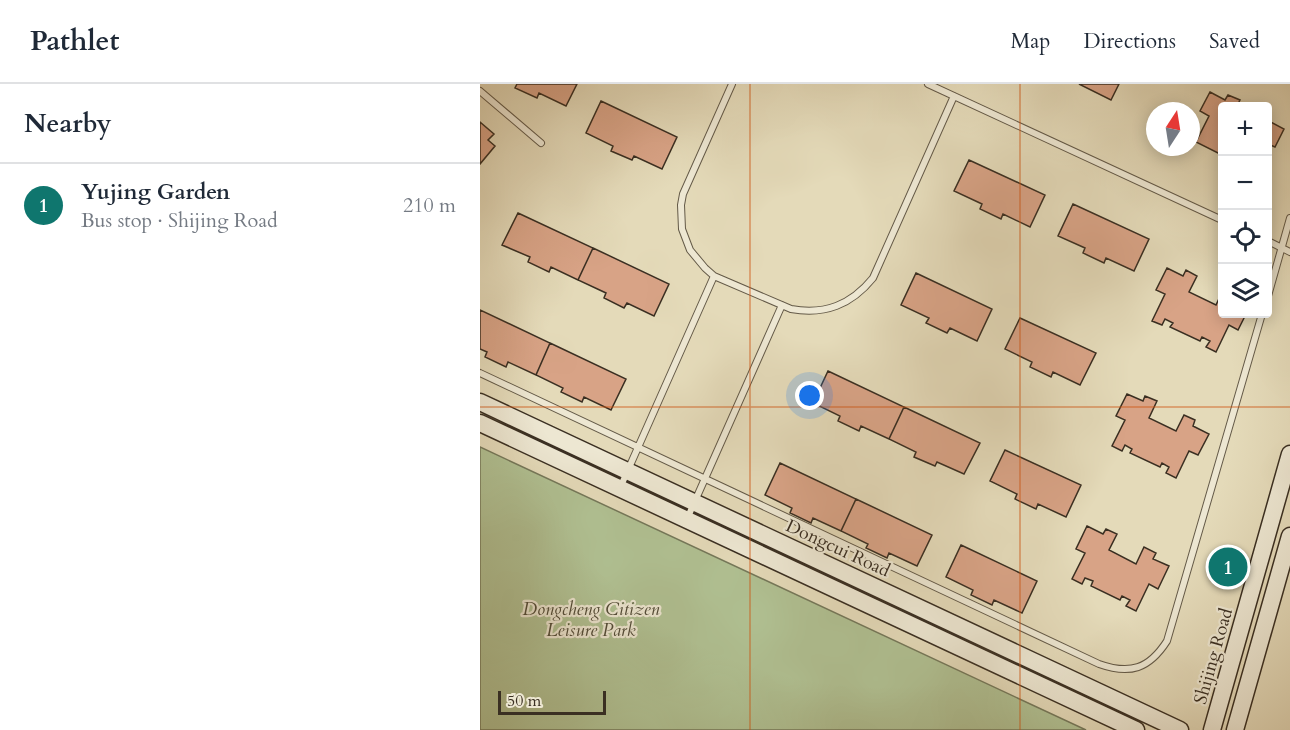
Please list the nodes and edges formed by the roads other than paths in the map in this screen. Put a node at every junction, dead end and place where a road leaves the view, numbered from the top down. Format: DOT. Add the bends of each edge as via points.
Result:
graph roads {
  1 [pos="732,84"];
  2 [pos="928,84"];
  3 [pos="480,91"];
  4 [pos="954,96"];
  5 [pos="541,143"];
  6 [pos="1218,218"];
  7 [pos="1290,218"];
  8 [pos="1272,243"];
  9 [pos="1281,248"];
  10 [pos="1290,252"];
  11 [pos="714,276"];
  12 [pos="1272,281"];
  13 [pos="782,305"];
  14 [pos="1261,318"];
  15 [pos="480,373"];
  16 [pos="480,402"];
  17 [pos="480,423"];
  18 [pos="638,447"];
  19 [pos="1290,454"];
  20 [pos="627,471"];
  21 [pos="705,479"];
  22 [pos="620,488"];
  23 [pos="694,503"];
  24 [pos="687,520"];
  25 [pos="1290,536"];
  26 [pos="1137,730"];
  27 [pos="1180,730"];
  28 [pos="1212,730"];
  29 [pos="1235,730"];
  1 -- 11 [label="lane" via="681,206 685,240 697,260"];
  2 -- 4 [label="lane"];
  3 -- 5 [label="lane"];
  4 -- 6 [label="lane"];
  4 -- 13 [label="lane" via="866,287 848,302 826,310 802,311"];
  7 -- 9 [label="lane"];
  8 -- 9 [label="lane"];
  9 -- 10 [label="lane"];
  9 -- 12 [label="lane"];
  11 -- 13 [label="lane"];
  11 -- 18 [label="lane"];
  13 -- 21 [label="lane"];
  14 -- 21 [label="lane" via="1167,641 1146,664 1131,670 1099,664"];
  15 -- 18 [label="lane"];
  16 -- 20 [label="street, Dongcui Road"];
  17 -- 22 [label="street"];
  18 -- 20 [label="lane"];
  18 -- 21 [label="lane"];
  19 -- 28 [label="street, Shijing Road"];
  20 -- 22 [label="lane"];
  20 -- 23 [label="street, Dongcui Road"];
  21 -- 23 [label="lane"];
  22 -- 24 [label="street"];
  23 -- 24 [label="lane"];
  23 -- 27 [label="street, Dongcui Road"];
  24 -- 26 [label="street"];
  25 -- 29 [label="street"];
}
